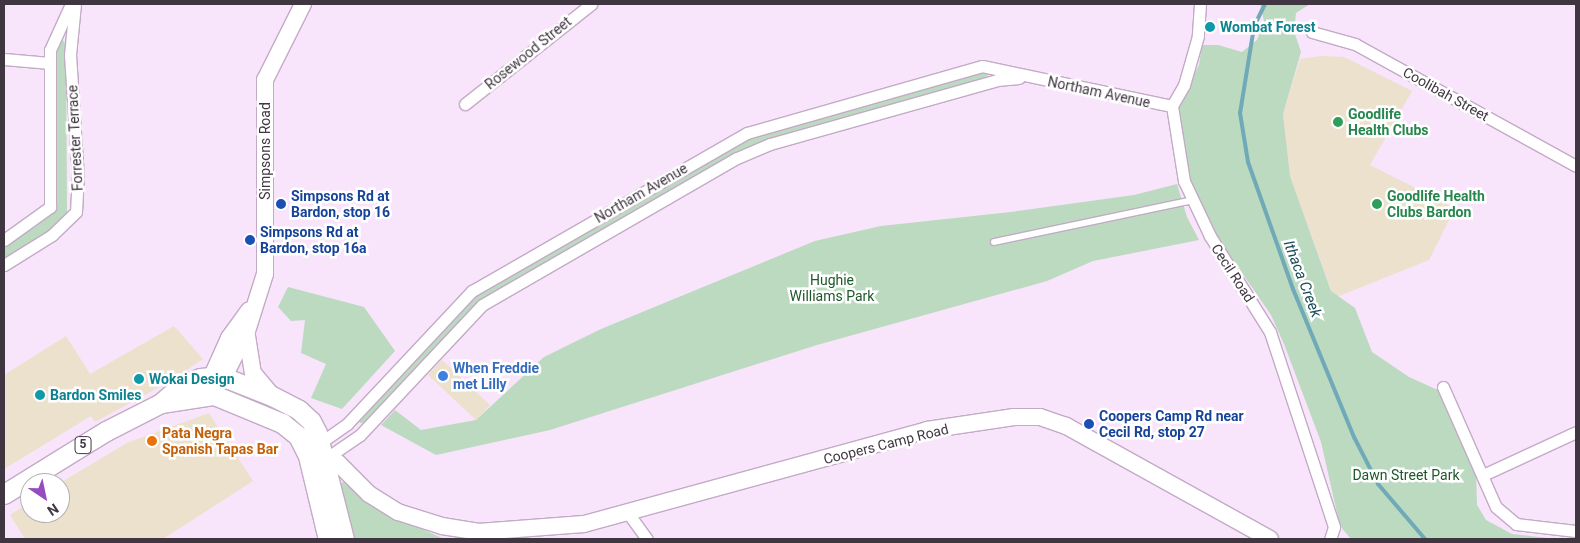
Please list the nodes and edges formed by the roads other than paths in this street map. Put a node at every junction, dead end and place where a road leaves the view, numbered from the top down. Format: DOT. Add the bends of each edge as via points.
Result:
graph roads {
  1 [pos="71,4"];
  2 [pos="76,4"];
  3 [pos="302,4"];
  4 [pos="591,4"];
  5 [pos="1200,4"];
  6 [pos="1312,32"];
  7 [pos="4,59"];
  8 [pos="50,63"];
  9 [pos="1026,77"];
  10 [pos="465,104"];
  11 [pos="1172,106"];
  12 [pos="1576,166"];
  13 [pos="1194,200"];
  14 [pos="4,240"];
  15 [pos="994,242"];
  16 [pos="4,265"];
  17 [pos="253,304"];
  18 [pos="247,331"];
  19 [pos="214,385"];
  20 [pos="1443,387"];
  21 [pos="272,396"];
  22 [pos="1576,432"];
  23 [pos="320,455"];
  24 [pos="1483,475"];
  25 [pos="4,494"];
  26 [pos="628,513"];
  27 [pos="1576,531"];
  28 [pos="478,532"];
  29 [pos="328,539"];
  30 [pos="344,539"];
  31 [pos="463,539"];
  32 [pos="647,539"];
  33 [pos="1270,539"];
  34 [pos="1330,539"];
  1 -- 8 [label="street, Forrester Terrace" via="51,43"];
  2 -- 16 [label="street, Forrester Terrace" via="70,55 78,178 76,212 52,234"];
  3 -- 17 [label="main road, Simpsons Road" via="265,80 266,267"];
  4 -- 10 [label="street, Rosewood Street"];
  5 -- 11 [label="street" via="1198,36 1184,85"];
  6 -- 12 [label="street, Coolibah Street" via="1355,44"];
  7 -- 8 [label="street"];
  8 -- 14 [label="street, Forrester Terrace" via="51,202 43,214"];
  9 -- 11 [label="street, Northam Avenue"];
  9 -- 23 [label="street, Northam Avenue" via="997,80 770,144 737,158 482,305 360,435"];
  9 -- 23 [label="street, Northam Avenue" via="982,66 740,136 472,291"];
  11 -- 13 [label="street, Cecil Road" via="1184,181"];
  13 -- 15 [label="lane"];
  13 -- 34 [label="street, Cecil Road" via="1210,236 1270,332 1334,527"];
  17 -- 18 [label="main road, Simpsons Road"];
  17 -- 19 [label="main road, Simpsons Road" via="229,338"];
  18 -- 19 [label="main road, Simpsons Road"];
  18 -- 21 [label="main road" via="253,373"];
  19 -- 21 [label="highway, 5"];
  19 -- 23 [label="highway, 5" via="229,399 286,426"];
  19 -- 25 [label="highway, 5" via="161,403 106,431"];
  20 -- 24 [label="street"];
  21 -- 23 [label="highway, 5" via="306,416"];
  22 -- 24 [label="street"];
  23 -- 28 [label="main road, Coopers Camp Road" via="338,463 369,494 398,512 442,526"];
  23 -- 29 [label="highway, 5"];
  23 -- 30 [label="highway, 5"];
  24 -- 27 [label="street" via="1496,506 1516,524"];
  26 -- 28 [label="main road, Coopers Camp Road" via="584,524"];
  26 -- 32 [label="street"];
  26 -- 33 [label="main road, Coopers Camp Road" via="927,430 1031,416 1066,426"];
  28 -- 31 [label="main road, Coopers Camp Road"];
}
